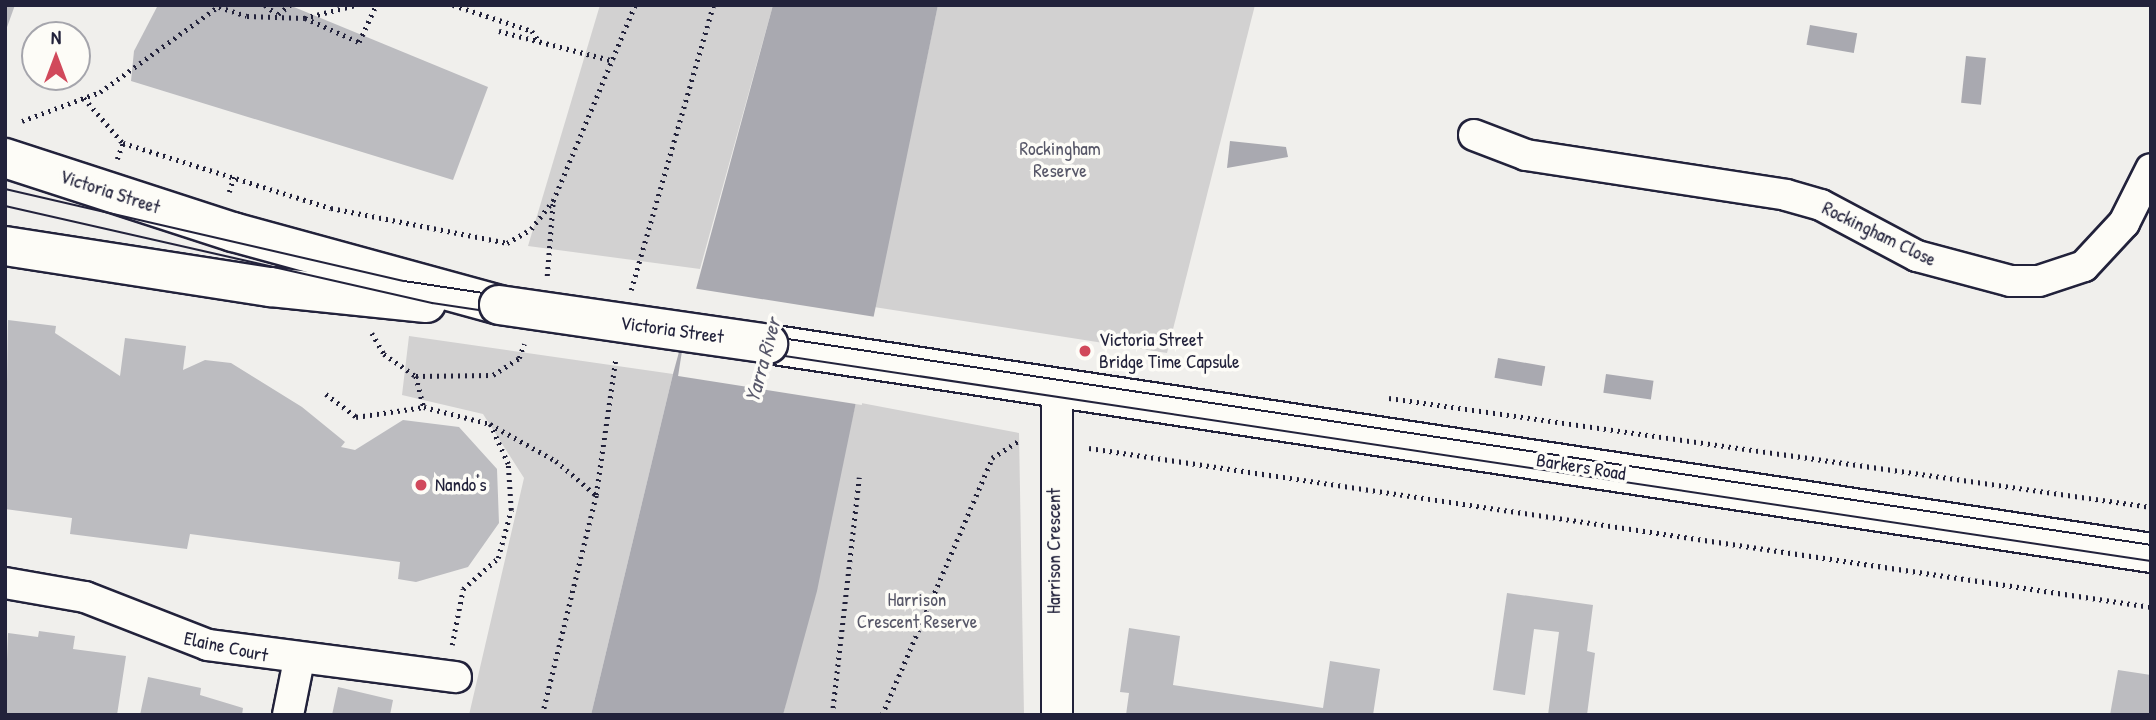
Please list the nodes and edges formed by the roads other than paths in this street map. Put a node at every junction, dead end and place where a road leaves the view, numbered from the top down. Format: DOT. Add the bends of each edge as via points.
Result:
graph roads {
  1 [pos="1474,135"];
  2 [pos="5,158"];
  3 [pos="2151,169"];
  4 [pos="5,246"];
  5 [pos="499,304"];
  6 [pos="1011,381"];
  7 [pos="1057,388"];
  8 [pos="2151,553"];
  9 [pos="5,583"];
  10 [pos="299,660"];
  11 [pos="452,676"];
  12 [pos="288,715"];
  13 [pos="1057,715"];
  1 -- 3 [label="street, Rockingham Close" via="1526,155 1786,195 1821,205 1917,256 2010,281 2060,276 2103,250"];
  2 -- 5 [label="main road, Victoria Street" via="233,232"];
  4 -- 5 [label="main road, Victoria Street" via="350,297"];
  5 -- 6 [label="main road, Victoria Street, bridge"];
  6 -- 7 [label="main road, Barkers Road"];
  7 -- 8 [label="main road, Barkers Road"];
  7 -- 13 [label="street, Harrison Crescent"];
  9 -- 10 [label="street, Elaine Court" via="85,597 195,643"];
  10 -- 11 [label="street, Elaine Court"];
  10 -- 12 [label="street"];
}
